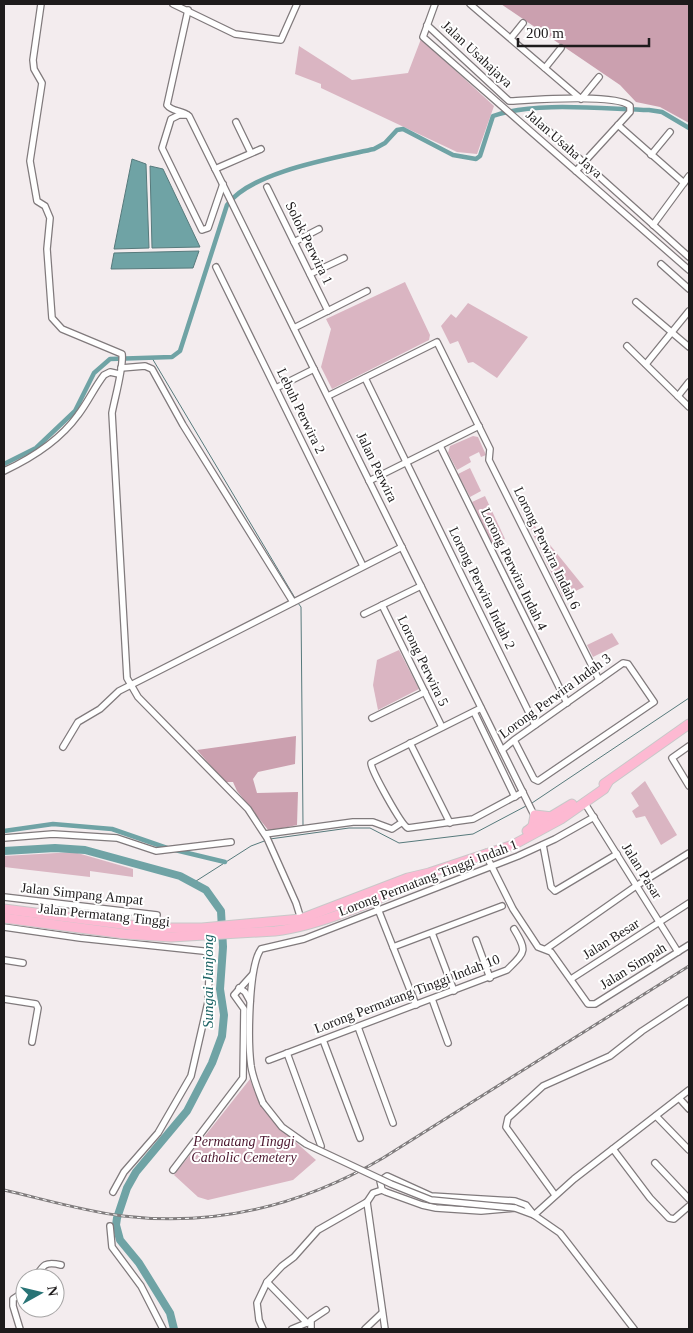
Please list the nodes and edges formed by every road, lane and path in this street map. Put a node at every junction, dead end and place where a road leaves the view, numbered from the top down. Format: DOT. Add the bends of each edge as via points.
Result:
graph roads {
  1 [pos="41,4"];
  2 [pos="173,4"];
  3 [pos="297,4"];
  4 [pos="435,4"];
  5 [pos="474,5"];
  6 [pos="188,10"];
  7 [pos="523,23"];
  8 [pos="427,25"];
  9 [pos="511,38"];
  10 [pos="561,48"];
  11 [pos="545,68"];
  12 [pos="599,77"];
  13 [pos="581,99"];
  14 [pos="189,116"];
  15 [pos="236,122"];
  16 [pos="542,125"];
  17 [pos="618,125"];
  18 [pos="670,132"];
  19 [pos="261,149"];
  20 [pos="251,153"];
  21 [pos="652,155"];
  22 [pos="583,164"];
  23 [pos="215,169"];
  24 [pos="576,171"];
  25 [pos="689,176"];
  26 [pos="684,183"];
  27 [pos="223,184"];
  28 [pos="267,187"];
  29 [pos="653,225"];
  30 [pos="319,229"];
  31 [pos="294,242"];
  32 [pos="689,257"];
  33 [pos="344,258"];
  34 [pos="661,264"];
  35 [pos="216,267"];
  36 [pos="688,267"];
  37 [pos="310,274"];
  38 [pos="689,288"];
  39 [pos="367,291"];
  40 [pos="636,302"];
  41 [pos="328,311"];
  42 [pos="689,311"];
  43 [pos="294,328"];
  44 [pos="672,332"];
  45 [pos="627,346"];
  46 [pos="689,347"];
  47 [pos="646,364"];
  48 [pos="121,369"];
  49 [pos="314,369"];
  50 [pos="365,378"];
  51 [pos="689,382"];
  52 [pos="276,388"];
  53 [pos="328,396"];
  54 [pos="678,396"];
  55 [pos="689,407"];
  56 [pos="479,426"];
  57 [pos="440,446"];
  58 [pos="406,463"];
  59 [pos="4,471"];
  60 [pos="369,481"];
  61 [pos="402,547"];
  62 [pos="363,566"];
  63 [pos="421,586"];
  64 [pos="294,601"];
  65 [pos="382,605"];
  66 [pos="364,614"];
  67 [pos="599,680"];
  68 [pos="130,685"];
  69 [pos="425,692"];
  70 [pos="567,703"];
  71 [pos="482,708"];
  72 [pos="474,712"];
  73 [pos="372,718"];
  74 [pos="689,724"];
  75 [pos="535,725"];
  76 [pos="442,727"];
  77 [pos="514,740"];
  78 [pos="410,744"];
  79 [pos="689,746"];
  80 [pos="63,747"];
  81 [pos="502,750"];
  82 [pos="608,782"];
  83 [pos="689,786"];
  84 [pos="523,792"];
  85 [pos="515,797"];
  86 [pos="584,802"];
  87 [pos="533,813"];
  88 [pos="552,817"];
  89 [pos="594,817"];
  90 [pos="450,823"];
  91 [pos="401,824"];
  92 [pos="541,827"];
  93 [pos="529,830"];
  94 [pos="4,838"];
  95 [pos="267,838"];
  96 [pos="231,842"];
  97 [pos="513,845"];
  98 [pos="543,845"];
  99 [pos="488,852"];
  100 [pos="689,853"];
  101 [pos="617,854"];
  102 [pos="518,856"];
  103 [pos="492,867"];
  104 [pos="429,873"];
  105 [pos="636,886"];
  106 [pos="364,894"];
  107 [pos="4,897"];
  108 [pos="374,900"];
  109 [pos="689,903"];
  110 [pos="502,906"];
  111 [pos="4,909"];
  112 [pos="379,911"];
  113 [pos="157,914"];
  114 [pos="4,918"];
  115 [pos="300,919"];
  116 [pos="322,920"];
  117 [pos="659,922"];
  118 [pos="4,927"];
  119 [pos="514,929"];
  120 [pos="235,930"];
  121 [pos="326,931"];
  122 [pos="202,932"];
  123 [pos="432,933"];
  124 [pos="146,936"];
  125 [pos="171,937"];
  126 [pos="476,940"];
  127 [pos="689,945"];
  128 [pos="146,946"];
  129 [pos="394,947"];
  130 [pos="170,949"];
  131 [pos="546,949"];
  132 [pos="678,952"];
  133 [pos="4,960"];
  134 [pos="23,963"];
  135 [pos="255,968"];
  136 [pos="490,978"];
  137 [pos="571,979"];
  138 [pos="239,988"];
  139 [pos="252,989"];
  140 [pos="454,991"];
  141 [pos="4,999"];
  142 [pos="432,999"];
  143 [pos="689,1000"];
  144 [pos="251,1004"];
  145 [pos="416,1005"];
  146 [pos="358,1027"];
  147 [pos="323,1040"];
  148 [pos="32,1042"];
  149 [pos="448,1043"];
  150 [pos="287,1053"];
  151 [pos="269,1060"];
  152 [pos="689,1090"];
  153 [pos="679,1098"];
  154 [pos="689,1109"];
  155 [pos="656,1116"];
  156 [pos="393,1123"];
  157 [pos="360,1138"];
  158 [pos="321,1146"];
  159 [pos="613,1149"];
  160 [pos="689,1150"];
  161 [pos="655,1162"];
  162 [pos="173,1170"];
  163 [pos="382,1190"];
  164 [pos="113,1192"];
  165 [pos="555,1195"];
  166 [pos="689,1199"];
  167 [pos="368,1202"];
  168 [pos="689,1206"];
  169 [pos="515,1208"];
  170 [pos="534,1214"];
  171 [pos="110,1226"];
  172 [pos="61,1265"];
  173 [pos="42,1268"];
  174 [pos="267,1282"];
  175 [pos="15,1298"];
  176 [pos="326,1310"];
  177 [pos="15,1313"];
  178 [pos="382,1313"];
  179 [pos="308,1322"];
  180 [pos="163,1329"];
  181 [pos="263,1329"];
  182 [pos="292,1329"];
  183 [pos="312,1329"];
  184 [pos="365,1329"];
  185 [pos="385,1329"];
  186 [pos="634,1329"];
  1 -- 48 [label="street" via="33,60 42,83 30,161 36,201 46,206 50,218 47,249 52,318 62,329 122,354"];
  2 -- 6 [label="street"];
  3 -- 6 [label="street" via="281,40 235,34"];
  4 -- 8 [label="street"];
  5 -- 9 [label="street"];
  6 -- 14 [label="street" via="166,102 170,109 180,110"];
  7 -- 9 [label="street"];
  8 -- 13 [label="street, Jalan Usahajaya" via="509,101"];
  8 -- 24 [label="street, Jalan Usaha Jaya" via="423,37"];
  9 -- 11 [label="street"];
  10 -- 11 [label="street"];
  11 -- 13 [label="street"];
  12 -- 13 [label="street"];
  13 -- 17 [label="street" via="619,100 630,109"];
  14 -- 23 [label="street, Jalan Perwira"];
  14 -- 27 [label="street" via="179,115 171,120 162,148 202,230 208,228"];
  15 -- 20 [label="street"];
  16 -- 22 [label="street, Jalan Usaha Jaya"];
  17 -- 21 [label="street"];
  17 -- 22 [label="street"];
  18 -- 21 [label="street"];
  19 -- 20 [label="street"];
  20 -- 23 [label="street"];
  21 -- 26 [label="street"];
  22 -- 24 [label="street"];
  22 -- 29 [label="street, Jalan Usaha Jaya"];
  23 -- 27 [label="street, Jalan Perwira"];
  24 -- 36 [label="street, Jalan Usaha Jaya"];
  25 -- 26 [label="street"];
  26 -- 29 [label="street"];
  27 -- 43 [label="street, Jalan Perwira"];
  28 -- 31 [label="street, Solok Perwira 1"];
  29 -- 32 [label="street, Jalan Usaha Jaya"];
  30 -- 31 [label="street"];
  31 -- 37 [label="street, Solok Perwira 1"];
  33 -- 37 [label="street"];
  34 -- 38 [label="street"];
  35 -- 52 [label="street, Lebuh Perwira 2"];
  37 -- 41 [label="street, Solok Perwira 1"];
  39 -- 41 [label="street"];
  40 -- 44 [label="street"];
  41 -- 43 [label="street"];
  42 -- 44 [label="street"];
  43 -- 49 [label="street, Jalan Perwira"];
  44 -- 46 [label="street"];
  44 -- 47 [label="street"];
  45 -- 47 [label="street"];
  47 -- 54 [label="street"];
  48 -- 59 [label="street" via="104,376 65,431 35,454"];
  48 -- 64 [label="street" via="145,366 152,369 183,425"];
  48 -- 68 [label="street" via="112,413 123,640"];
  49 -- 52 [label="street"];
  49 -- 53 [label="street, Jalan Perwira"];
  50 -- 53 [label="street"];
  50 -- 56 [label="street, Lorong Perwira Indah 6" via="437,342"];
  50 -- 58 [label="street, Lorong Perwira Indah 2"];
  51 -- 54 [label="street"];
  52 -- 62 [label="street, Lebuh Perwira 2"];
  53 -- 60 [label="street, Jalan Perwira"];
  54 -- 55 [label="street"];
  56 -- 57 [label="street"];
  56 -- 67 [label="street, Lorong Perwira Indah 6" via="490,449 489,460"];
  57 -- 58 [label="street"];
  57 -- 70 [label="street, Lorong Perwira Indah 4"];
  58 -- 60 [label="street"];
  58 -- 75 [label="street, Lorong Perwira Indah 2"];
  60 -- 61 [label="street, Jalan Perwira"];
  61 -- 62 [label="street"];
  61 -- 63 [label="street, Jalan Perwira"];
  62 -- 64 [label="street"];
  63 -- 65 [label="street"];
  63 -- 71 [label="street, Jalan Perwira"];
  64 -- 68 [label="street"];
  65 -- 66 [label="street"];
  65 -- 69 [label="street, Lorong Perwira 5"];
  67 -- 70 [label="street, Lorong Perwira Indah 3"];
  67 -- 77 [label="street, Lorong Perwira Indah 3" via="623,663 628,664 654,702 538,781"];
  68 -- 80 [label="street" via="78,722"];
  68 -- 95 [label="street" via="248,809"];
  69 -- 73 [label="street"];
  69 -- 76 [label="street, Lorong Perwira 5"];
  70 -- 75 [label="street, Lorong Perwira Indah 3"];
  71 -- 72 [label="street"];
  71 -- 81 [label="street, Jalan Perwira"];
  72 -- 76 [label="street"];
  72 -- 85 [label="street"];
  74 -- 82 [label="highway, Jalan Permatang Tinggi"];
  75 -- 77 [label="street, Lorong Perwira Indah 3"];
  76 -- 78 [label="street"];
  77 -- 81 [label="street, Lorong Perwira Indah 3"];
  78 -- 90 [label="street"];
  78 -- 91 [label="street" via="371,763 373,773"];
  79 -- 83 [label="street" via="672,758"];
  81 -- 84 [label="street, Jalan Perwira"];
  82 -- 86 [label="highway, Jalan Permatang Tinggi" via="604,789"];
  82 -- 88 [label="highway, Jalan Permatang Tinggi"];
  84 -- 85 [label="street"];
  84 -- 87 [label="street, Jalan Perwira"];
  85 -- 90 [label="street" via="474,818"];
  86 -- 89 [label="street, Jalan Pasar"];
  86 -- 92 [label="highway, Jalan Permatang Tinggi"];
  87 -- 88 [label="highway"];
  87 -- 92 [label="street, Jalan Perwira"];
  87 -- 93 [label="highway" via="533,826"];
  88 -- 92 [label="highway, Jalan Permatang Tinggi"];
  89 -- 98 [label="street, Lorong Permatang Tinggi Indah 1"];
  89 -- 101 [label="street, Jalan Pasar"];
  90 -- 91 [label="street" via="413,828 405,828"];
  91 -- 95 [label="street" via="392,829 373,822 353,822"];
  92 -- 93 [label="highway, Jalan Permatang Tinggi"];
  92 -- 97 [label="highway, Jalan Permatang Tinggi"];
  93 -- 99 [label="highway, Jalan Permatang Tinggi"];
  94 -- 96 [label="street" via="53,834 117,838 156,851"];
  95 -- 115 [label="street"];
  97 -- 99 [label="highway, Jalan Permatang Tinggi"];
  97 -- 102 [label="street"];
  98 -- 101 [label="street" via="551,887 555,890"];
  98 -- 102 [label="street, Lorong Permatang Tinggi Indah 1"];
  99 -- 103 [label="street"];
  99 -- 104 [label="highway, Jalan Permatang Tinggi"];
  100 -- 105 [label="street, Jalan Besar"];
  101 -- 105 [label="street, Jalan Pasar"];
  102 -- 103 [label="street, Lorong Permatang Tinggi Indah 1"];
  103 -- 112 [label="street, Lorong Permatang Tinggi Indah 1"];
  103 -- 131 [label="street" via="513,909 538,946"];
  104 -- 106 [label="highway, Jalan Permatang Tinggi"];
  104 -- 108 [label="highway, Jalan Permatang Tinggi"];
  105 -- 117 [label="street, Jalan Pasar"];
  105 -- 131 [label="street, Jalan Besar"];
  106 -- 108 [label="highway"];
  106 -- 115 [label="highway, Jalan Permatang Tinggi"];
  107 -- 113 [label="street, Jalan Simpang Ampat"];
  108 -- 112 [label="street"];
  108 -- 116 [label="highway, Jalan Permatang Tinggi"];
  109 -- 117 [label="street, Jalan Besar"];
  110 -- 123 [label="street"];
  111 -- 122 [label="highway, Jalan Permatang Tinggi" via="111,924"];
  112 -- 121 [label="street, Lorong Permatang Tinggi Indah 1"];
  112 -- 129 [label="street"];
  114 -- 124 [label="highway, Jalan Permatang Tinggi"];
  115 -- 120 [label="highway, Jalan Permatang Tinggi"];
  116 -- 120 [label="highway, Jalan Permatang Tinggi" via="291,930"];
  116 -- 121 [label="street"];
  117 -- 132 [label="street, Jalan Pasar"];
  117 -- 137 [label="street, Jalan Besar"];
  118 -- 128 [label="street"];
  119 -- 136 [label="street, Lorong Permatang Tinggi Indah 10" via="524,945 524,953 508,970"];
  120 -- 122 [label="highway, Jalan Permatang Tinggi"];
  121 -- 135 [label="street, Lorong Permatang Tinggi Indah 1" via="266,947 258,953"];
  122 -- 125 [label="highway, Jalan Permatang Tinggi"];
  123 -- 129 [label="street"];
  123 -- 140 [label="street"];
  124 -- 125 [label="highway, Jalan Permatang Tinggi"];
  124 -- 128 [label="street"];
  125 -- 130 [label="street"];
  126 -- 136 [label="street"];
  127 -- 132 [label="street, Jalan Simpah"];
  128 -- 130 [label="street"];
  129 -- 145 [label="street"];
  130 -- 164 [label="street" via="210,954 208,1002 200,1043 190,1076 158,1134 124,1172"];
  131 -- 137 [label="street"];
  132 -- 137 [label="street, Jalan Simpah" via="596,1004 588,1004"];
  133 -- 134 [label="street"];
  135 -- 138 [label="street" via="246,984"];
  135 -- 139 [label="street"];
  136 -- 140 [label="street, Lorong Permatang Tinggi Indah 10"];
  138 -- 139 [label="street"];
  138 -- 144 [label="street" via="249,996"];
  138 -- 162 [label="street" via="234,995 244,1009 243,1078"];
  139 -- 144 [label="street"];
  140 -- 142 [label="street, Lorong Permatang Tinggi Indah 10"];
  141 -- 148 [label="street" via="36,1004"];
  142 -- 145 [label="street, Lorong Permatang Tinggi Indah 10"];
  142 -- 149 [label="street"];
  143 -- 165 [label="street" via="610,1056 543,1086 508,1118 506,1127"];
  144 -- 169 [label="street, bridge" via="249,1045 254,1081 264,1103 282,1127 306,1144 431,1200"];
  145 -- 146 [label="street, Lorong Permatang Tinggi Indah 10"];
  146 -- 147 [label="street, Lorong Permatang Tinggi Indah 10"];
  146 -- 156 [label="street"];
  147 -- 150 [label="street, Lorong Permatang Tinggi Indah 10"];
  147 -- 157 [label="street"];
  150 -- 151 [label="street, Lorong Permatang Tinggi Indah 10"];
  150 -- 158 [label="street"];
  152 -- 153 [label="street"];
  153 -- 154 [label="street"];
  153 -- 155 [label="street"];
  155 -- 159 [label="street"];
  155 -- 160 [label="street"];
  159 -- 165 [label="street"];
  159 -- 168 [label="street" via="669,1218 674,1219"];
  161 -- 166 [label="street"];
  163 -- 167 [label="street" via="373,1194"];
  163 -- 169 [label="street" via="436,1208 481,1211"];
  163 -- 170 [label="street" via="380,1181 387,1176 431,1196 516,1201 526,1205"];
  165 -- 170 [label="street"];
  167 -- 174 [label="street" via="318,1230"];
  167 -- 178 [label="street"];
  169 -- 170 [label="street"];
  170 -- 186 [label="street" via="560,1233"];
  171 -- 180 [label="street" via="112,1247 141,1286"];
  172 -- 173 [label="street" via="49,1262"];
  174 -- 179 [label="street"];
  174 -- 181 [label="street" via="257,1303"];
  175 -- 177 [label="street"];
  176 -- 179 [label="street"];
  178 -- 184 [label="street"];
  178 -- 185 [label="street"];
  179 -- 182 [label="street"];
  179 -- 183 [label="street"];
}
